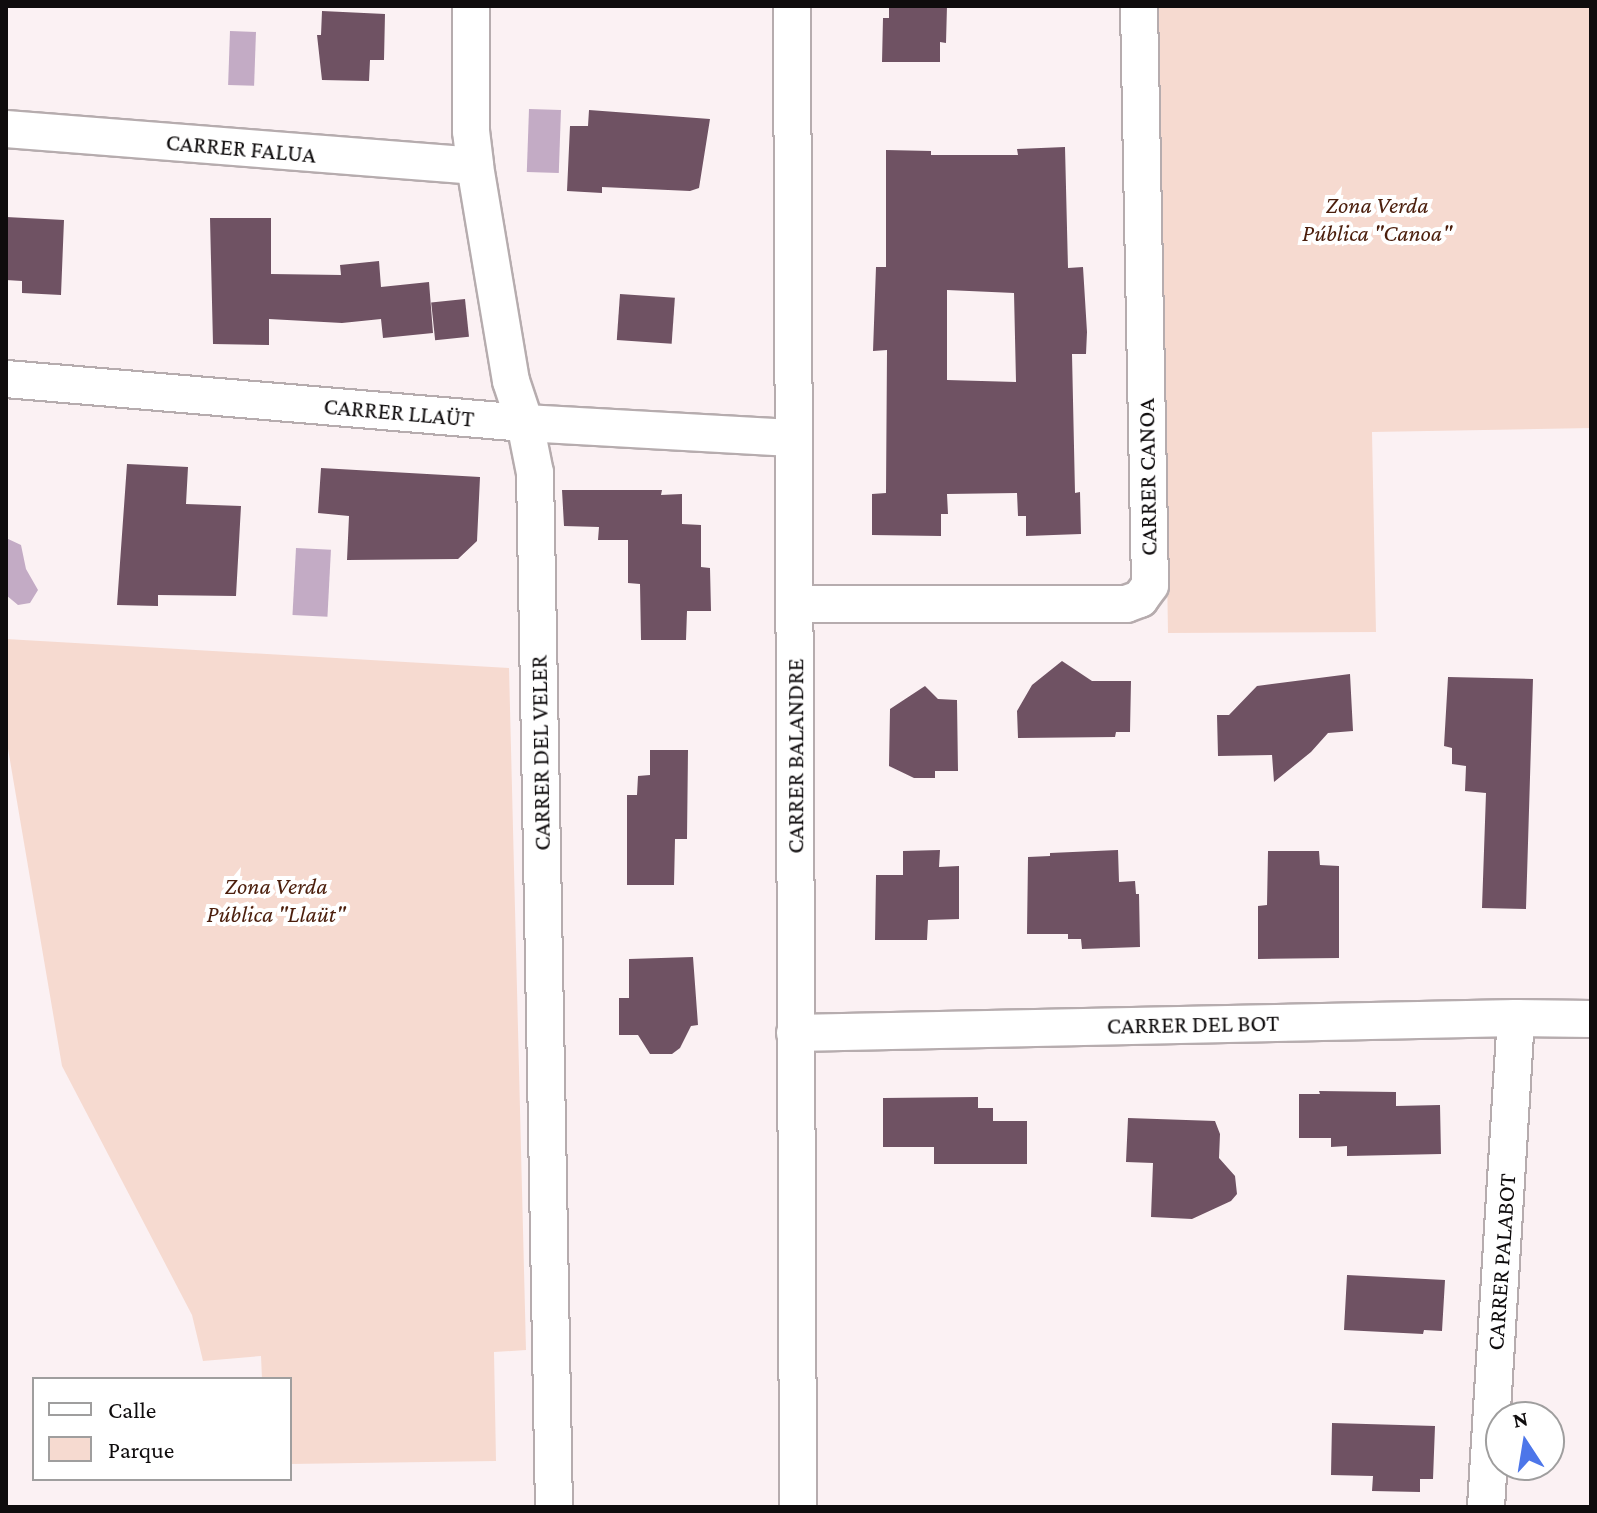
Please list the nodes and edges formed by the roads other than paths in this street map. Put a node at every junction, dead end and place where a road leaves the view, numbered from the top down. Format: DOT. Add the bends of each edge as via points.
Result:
graph roads {
  1 [pos="471,6"];
  2 [pos="792,6"];
  3 [pos="1139,6"];
  4 [pos="6,129"];
  5 [pos="475,166"];
  6 [pos="6,379"];
  7 [pos="525,423"];
  8 [pos="792,438"];
  9 [pos="794,604"];
  10 [pos="1516,1018"];
  11 [pos="1591,1019"];
  12 [pos="795,1033"];
  13 [pos="554,1507"];
  14 [pos="798,1507"];
  15 [pos="1486,1507"];
  1 -- 5 [label="street, CARRER DEL VELER"];
  2 -- 8 [label="street, CARRER BALANDRE"];
  3 -- 9 [label="street, CARRER CANOA" via="1150,585 1140,599 1126,604"];
  4 -- 5 [label="street, CARRER FALUA"];
  5 -- 7 [label="street, CARRER DEL VELER" via="511,381"];
  6 -- 7 [label="street, CARRER LLAÜT"];
  7 -- 8 [label="street, CARRER LLAÜT"];
  7 -- 13 [label="street, CARRER DEL VELER" via="535,473"];
  8 -- 9 [label="street, CARRER BALANDRE"];
  9 -- 12 [label="street, CARRER BALANDRE"];
  10 -- 11 [label="street, CARRER DEL BOT"];
  10 -- 12 [label="street, CARRER DEL BOT"];
  10 -- 15 [label="street, CARRER PALABOT"];
  12 -- 14 [label="street, CARRER BALANDRE"];
}
